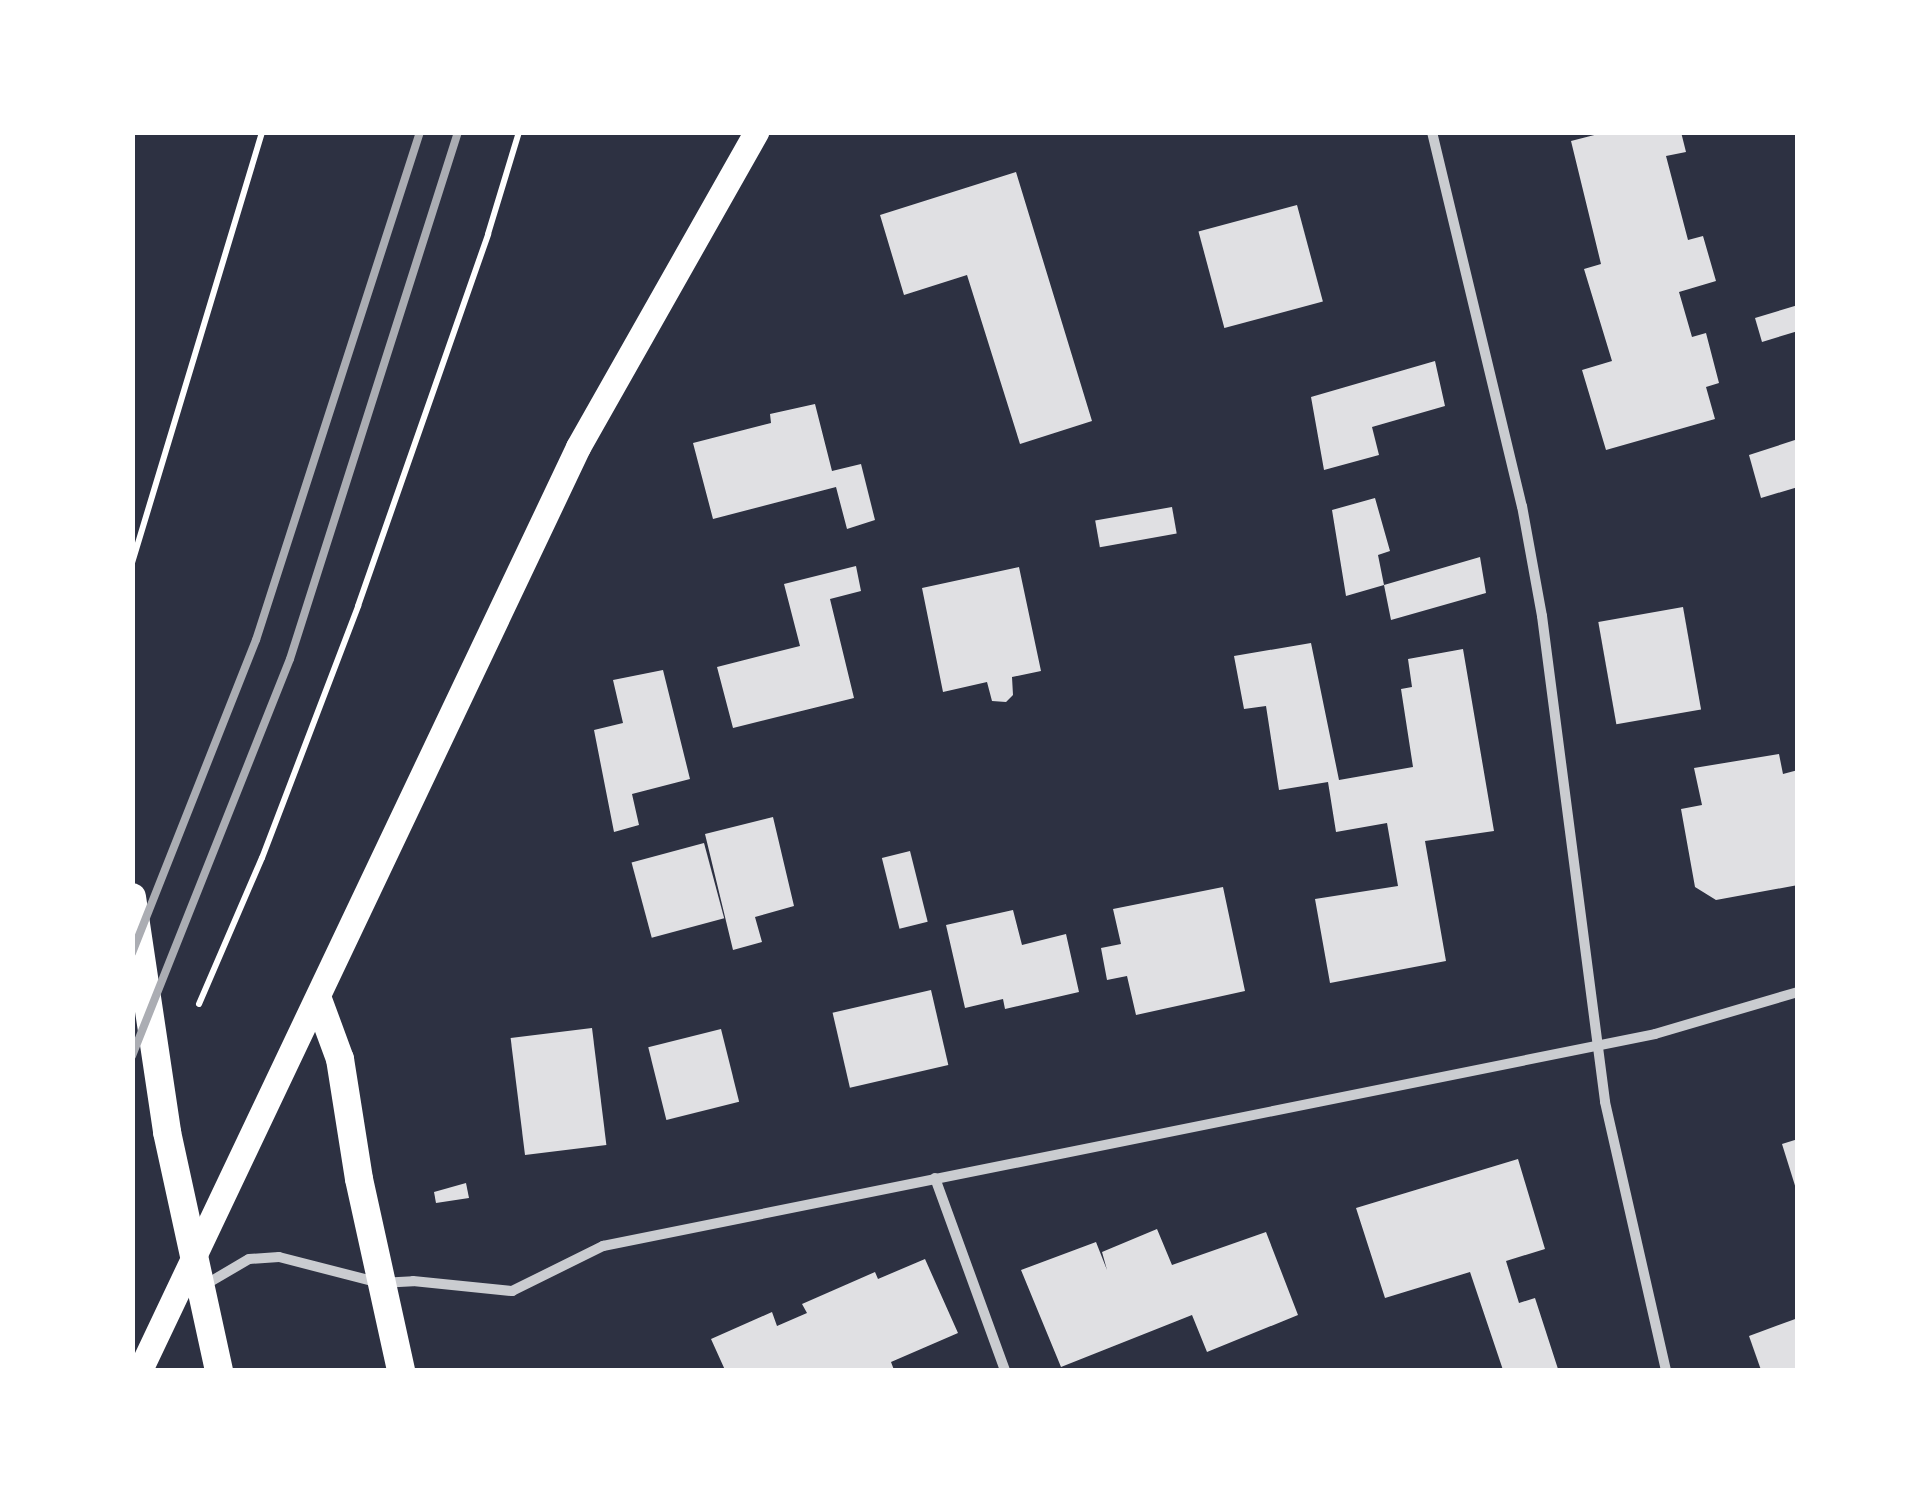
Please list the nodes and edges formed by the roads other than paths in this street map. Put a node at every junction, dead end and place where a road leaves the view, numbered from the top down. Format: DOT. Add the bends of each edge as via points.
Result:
graph roads {
  1 [pos="756,132"];
  2 [pos="1432,132"];
  3 [pos="132,897"];
  4 [pos="1798,992"];
  5 [pos="319,1002"];
  6 [pos="1596,1046"];
  7 [pos="935,1178"];
  8 [pos="380,1284"];
  9 [pos="171,1306"];
  10 [pos="140,1370"];
  11 [pos="219,1370"];
  12 [pos="402,1370"];
  13 [pos="1005,1370"];
  14 [pos="1666,1370"];
  1 -- 5 [label="main road" via="578,447"];
  2 -- 6 [label="street" via="1542,616"];
  3 -- 11 [label="highway" via="167,1132"];
  4 -- 6 [label="street"];
  5 -- 8 [label="highway" via="340,1059"];
  5 -- 9 [label="main road"];
  6 -- 7 [label="street"];
  6 -- 14 [label="street"];
  7 -- 8 [label="street" via="602,1246 512,1291"];
  7 -- 13 [label="street"];
  8 -- 9 [label="street" via="279,1258 248,1259"];
  8 -- 12 [label="highway"];
  9 -- 10 [label="main road"];
}
